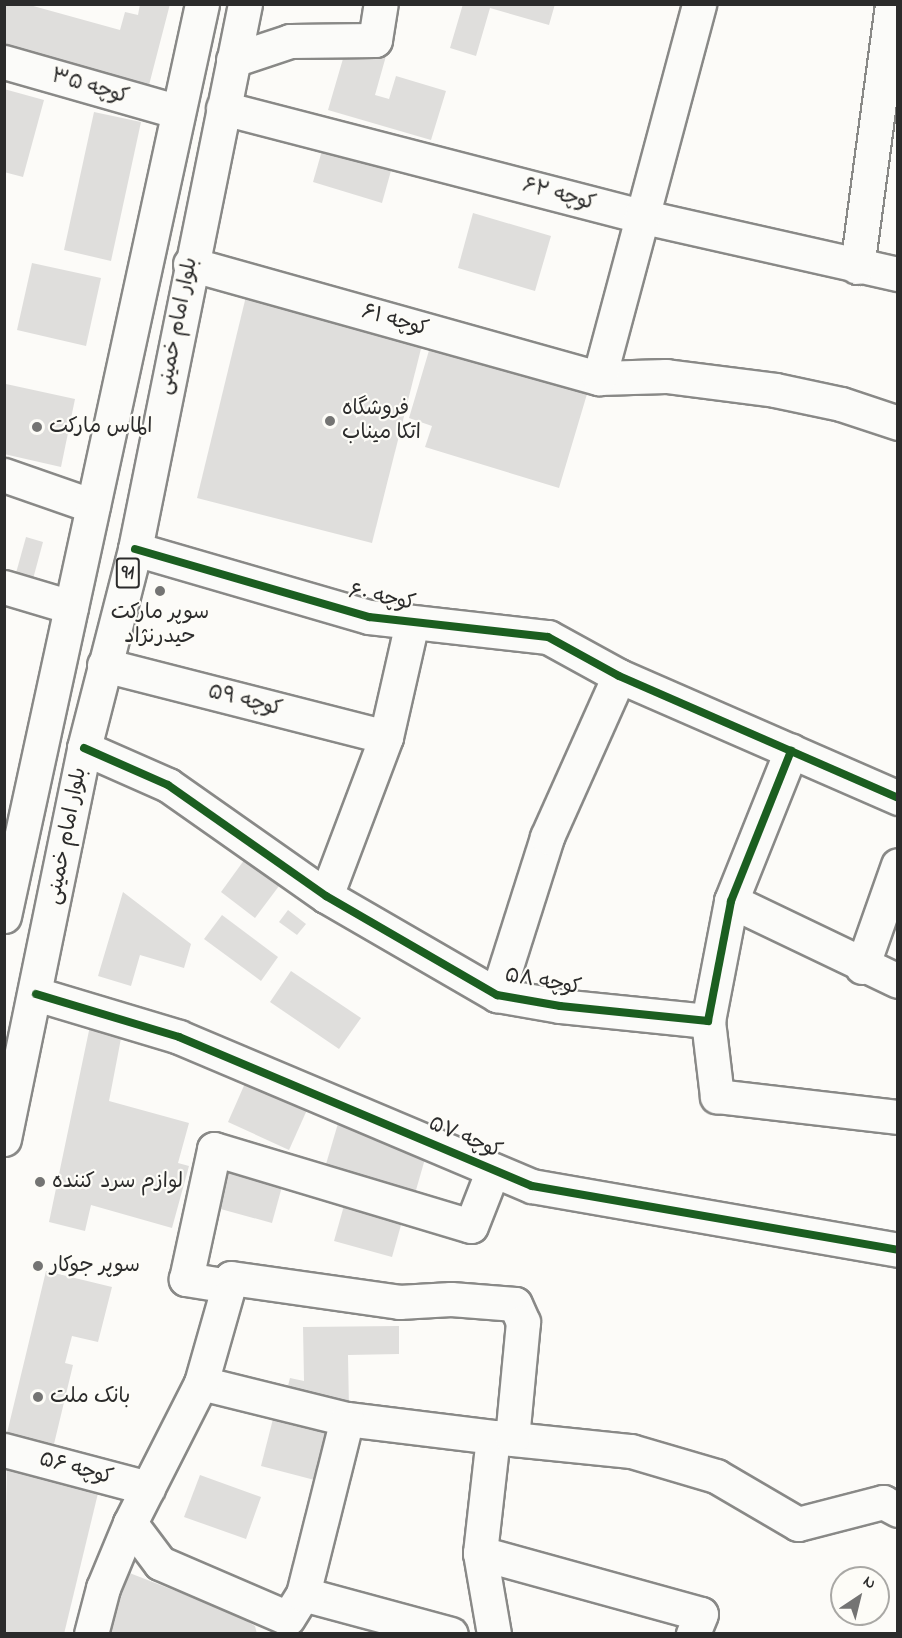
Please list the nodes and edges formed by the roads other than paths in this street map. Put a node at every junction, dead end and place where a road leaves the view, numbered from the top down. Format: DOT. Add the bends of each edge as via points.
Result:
graph roads {
  1 [pos="202,4"];
  2 [pos="244,4"];
  3 [pos="381,4"];
  4 [pos="699,4"];
  5 [pos="892,4"];
  6 [pos="233,60"];
  7 [pos="4,62"];
  8 [pos="223,108"];
  9 [pos="176,111"];
  10 [pos="640,216"];
  11 [pos="190,264"];
  12 [pos="857,267"];
  13 [pos="897,274"];
  14 [pos="599,378"];
  15 [pos="897,423"];
  16 [pos="4,475"];
  17 [pos="93,506"];
  18 [pos="137,534"];
  19 [pos="4,587"];
  20 [pos="71,607"];
  21 [pos="412,623"];
  22 [pos="104,665"];
  23 [pos="619,676"];
  24 [pos="386,737"];
  25 [pos="84,748"];
  26 [pos="791,751"];
  27 [pos="897,798"];
  28 [pos="897,865"];
  29 [pos="326,896"];
  30 [pos="731,901"];
  31 [pos="5,913"];
  32 [pos="862,967"];
  33 [pos="897,981"];
  34 [pos="36,994"];
  35 [pos="497,995"];
  36 [pos="708,1021"];
  37 [pos="897,1117"];
  38 [pos="4,1139"];
  39 [pos="493,1170"];
  40 [pos="897,1251"];
  41 [pos="229,1286"];
  42 [pos="201,1383"];
  43 [pos="347,1419"];
  44 [pos="503,1437"];
  45 [pos="4,1450"];
  46 [pos="148,1488"];
  47 [pos="897,1510"];
  48 [pos="130,1523"];
  49 [pos="480,1553"];
  50 [pos="292,1615"];
  51 [pos="91,1634"];
  52 [pos="451,1634"];
  53 [pos="494,1634"];
  54 [pos="693,1634"];
  1 -- 9 [label="street, بلوار امام خمینی"];
  2 -- 6 [label="street, بلوار امام خمینی / 91"];
  3 -- 6 [label="street" via="375,40 290,41"];
  4 -- 10 [label="street"];
  5 -- 12 [label="street"];
  6 -- 8 [label="street, بلوار امام خمینی / 91"];
  7 -- 9 [label="street, کوچه ۳۵"];
  8 -- 10 [label="street, کوچه ۶۲"];
  8 -- 11 [label="street, بلوار امام خمینی / 91"];
  9 -- 17 [label="street, بلوار امام خمینی"];
  10 -- 12 [label="street, کوچه ۶۲"];
  10 -- 14 [label="street"];
  11 -- 14 [label="street, کوچه ۶۱"];
  11 -- 18 [label="street, بلوار امام خمینی / 91"];
  12 -- 13 [label="street, کوچه ۶۲"];
  14 -- 15 [label="street, کوچه ۶۱" via="666,376 775,390 842,404"];
  16 -- 17 [label="street, کوچه ۶۰"];
  17 -- 18 [label="street, کوچه ۶۰"];
  17 -- 20 [label="street, بلوار امام خمینی"];
  18 -- 21 [label="street, کوچه ۶۰" via="369,617"];
  18 -- 22 [label="street, بلوار امام خمینی / 91"];
  19 -- 20 [label="street"];
  20 -- 31 [label="street, بلوار امام خمینی"];
  21 -- 23 [label="street, کوچه ۶۰" via="548,637"];
  21 -- 24 [label="street"];
  22 -- 24 [label="street, کوچه ۵۹"];
  22 -- 25 [label="street, بلوار امام خمینی / 91"];
  23 -- 26 [label="street, کوچه ۶۰"];
  23 -- 35 [label="street" via="547,837"];
  24 -- 29 [label="street"];
  25 -- 29 [label="street, کوچه ۵۸" via="168,785"];
  25 -- 34 [label="street, بلوار امام خمینی / 91"];
  26 -- 27 [label="street, کوچه ۶۰"];
  26 -- 30 [label="street"];
  28 -- 32 [label="street"];
  29 -- 35 [label="street, کوچه ۵۸"];
  30 -- 32 [label="street" via="814,938"];
  30 -- 36 [label="street"];
  32 -- 33 [label="street"];
  34 -- 38 [label="street, بلوار امام خمینی / 91"];
  34 -- 39 [label="street, کوچه ۵۷" via="179,1037"];
  35 -- 36 [label="street, کوچه ۵۸" via="560,1006"];
  36 -- 37 [label="street" via="717,1096"];
  39 -- 40 [label="street, کوچه ۵۷" via="532,1186"];
  39 -- 41 [label="street" via="471,1226 214,1149 186,1280"];
  41 -- 42 [label="street"];
  41 -- 44 [label="street" via="231,1278 399,1302 451,1299 515,1304 523,1322"];
  42 -- 43 [label="street"];
  42 -- 46 [label="street"];
  43 -- 44 [label="street"];
  43 -- 50 [label="street"];
  44 -- 47 [label="street" via="631,1451 716,1476 798,1524 883,1502"];
  44 -- 49 [label="street"];
  45 -- 46 [label="street, کوچه ۵۶"];
  46 -- 48 [label="street"];
  48 -- 50 [label="street" via="160,1563"];
  48 -- 51 [label="street"];
  49 -- 53 [label="street"];
  49 -- 54 [label="street" via="701,1614"];
  50 -- 52 [label="street"];
}
